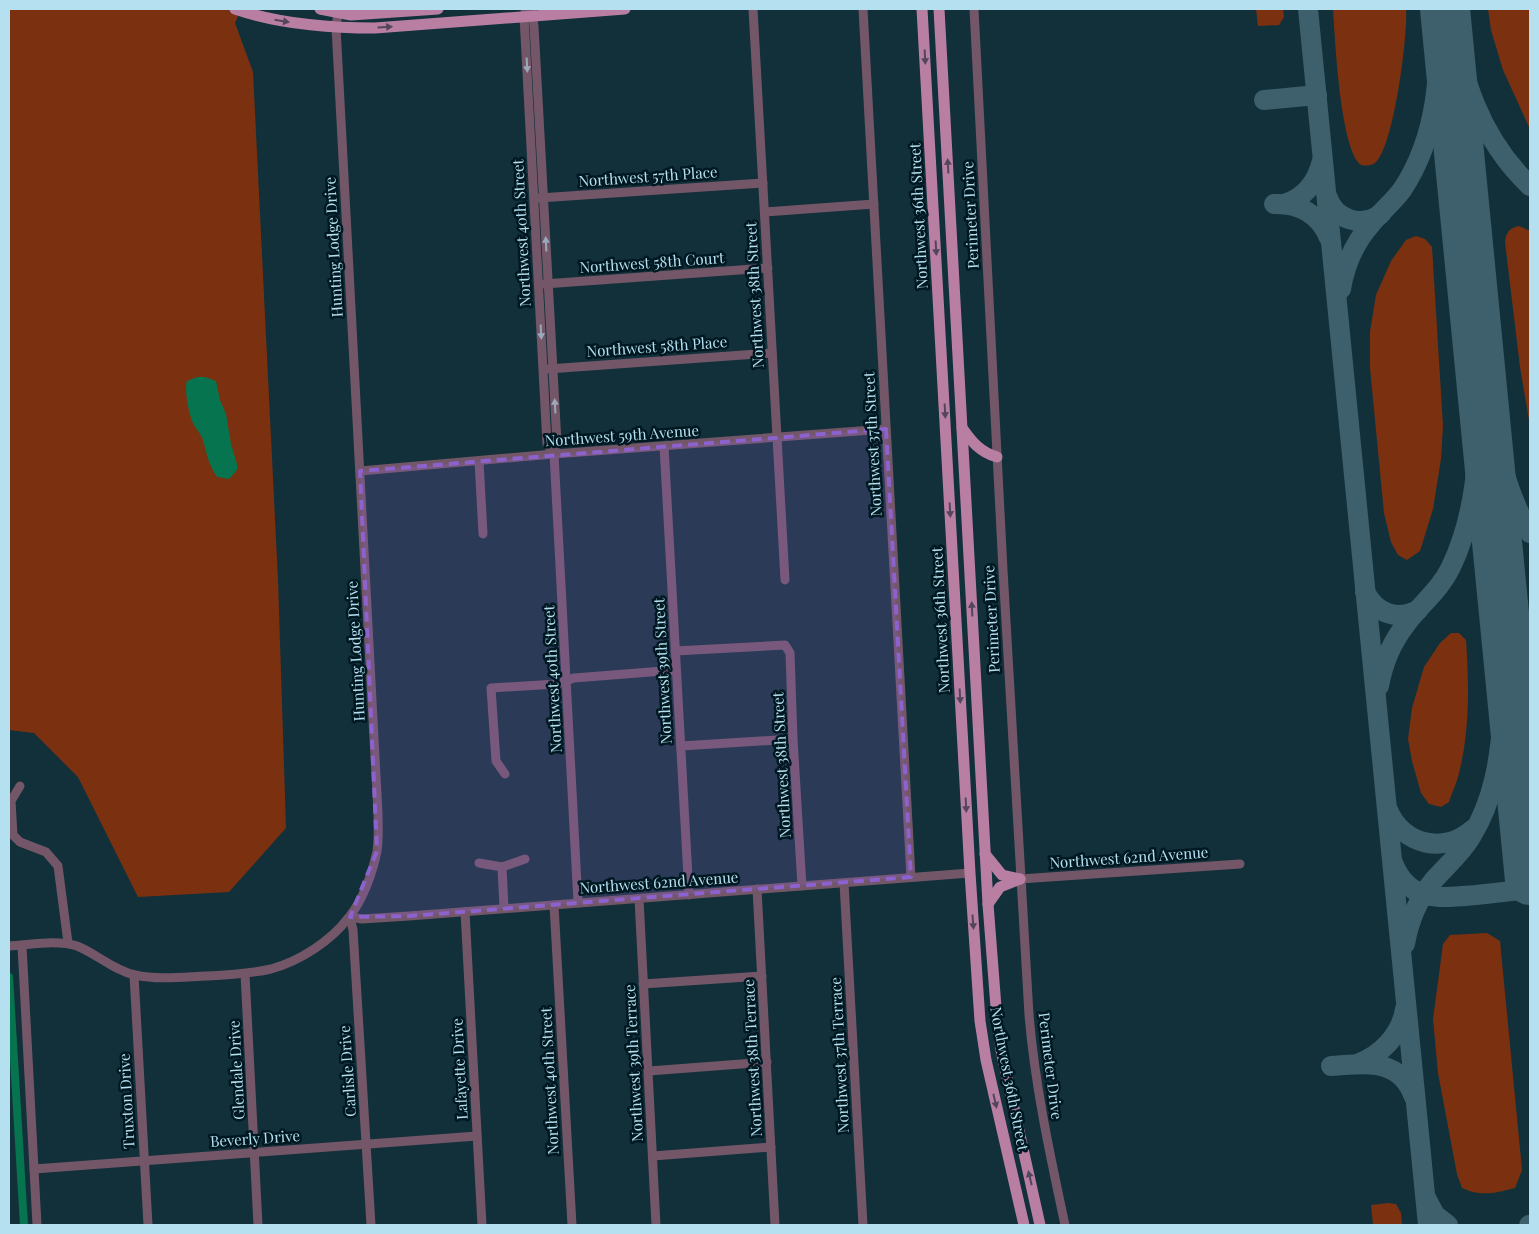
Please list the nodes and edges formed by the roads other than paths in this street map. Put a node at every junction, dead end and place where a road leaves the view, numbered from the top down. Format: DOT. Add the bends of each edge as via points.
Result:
graph roads {
  1 [pos="235,9"];
  2 [pos="320,9"];
  3 [pos="438,9"];
  4 [pos="626,9"];
  5 [pos="753,9"];
  6 [pos="862,9"];
  7 [pos="922,9"];
  8 [pos="939,9"];
  9 [pos="974,9"];
  10 [pos="529,12"];
  11 [pos="338,13"];
  12 [pos="336,27"];
  13 [pos="763,183"];
  14 [pos="948,186"];
  15 [pos="539,198"];
  16 [pos="933,200"];
  17 [pos="874,204"];
  18 [pos="765,212"];
  19 [pos="953,265"];
  20 [pos="768,268"];
  21 [pos="548,284"];
  22 [pos="539,285"];
  23 [pos="940,317"];
  24 [pos="957,337"];
  25 [pos="772,353"];
  26 [pos="543,369"];
  27 [pos="553,369"];
  28 [pos="962,428"];
  29 [pos="886,429"];
  30 [pos="777,438"];
  31 [pos="963,441"];
  32 [pos="664,446"];
  33 [pos="554,454"];
  34 [pos="997,457"];
  35 [pos="478,461"];
  36 [pos="947,462"];
  37 [pos="360,471"];
  38 [pos="965,480"];
  39 [pos="483,534"];
  40 [pos="785,580"];
  41 [pos="974,646"];
  42 [pos="957,647"];
  43 [pos="675,651"];
  44 [pos="676,670"];
  45 [pos="566,681"];
  46 [pos="793,739"];
  47 [pos="681,746"];
  48 [pos="505,774"];
  49 [pos="20,786"];
  50 [pos="985,854"];
  51 [pos="524,859"];
  52 [pos="479,863"];
  53 [pos="1240,864"];
  54 [pos="502,867"];
  55 [pos="970,873"];
  56 [pos="910,877"];
  57 [pos="1020,879"];
  58 [pos="844,883"];
  59 [pos="802,886"];
  60 [pos="757,889"];
  61 [pos="689,895"];
  62 [pos="639,899"];
  63 [pos="578,903"];
  64 [pos="988,904"];
  65 [pos="554,905"];
  66 [pos="504,908"];
  67 [pos="465,912"];
  68 [pos="350,917"];
  69 [pos="68,944"];
  70 [pos="9,946"];
  71 [pos="22,946"];
  72 [pos="134,974"];
  73 [pos="245,974"];
  74 [pos="762,976"];
  75 [pos="644,984"];
  76 [pos="1001,1050"];
  77 [pos="985,1054"];
  78 [pos="766,1062"];
  79 [pos="649,1071"];
  80 [pos="477,1136"];
  81 [pos="367,1144"];
  82 [pos="771,1146"];
  83 [pos="255,1152"];
  84 [pos="653,1156"];
  85 [pos="144,1161"];
  86 [pos="34,1170"];
  87 [pos="37,1225"];
  88 [pos="148,1225"];
  89 [pos="258,1225"];
  90 [pos="371,1225"];
  91 [pos="482,1225"];
  92 [pos="572,1225"];
  93 [pos="656,1225"];
  94 [pos="775,1225"];
  95 [pos="863,1225"];
  96 [pos="1024,1225"];
  97 [pos="1040,1225"];
  98 [pos="1064,1225"];
  1 -- 12 [label="main road, one-way" via="267,18"];
  2 -- 11 [label="main road"];
  3 -- 11 [label="main road"];
  4 -- 10 [label="main road"];
  5 -- 13 [label="street, Northwest 38th Street"];
  6 -- 17 [label="street, Northwest 37th Street"];
  7 -- 16 [label="main road, Northwest 36th Street, one-way"];
  14 -- 8 [label="main road, Northwest 36th Street, one-way"];
  9 -- 34 [label="street, Perimeter Drive"];
  12 -- 10 [label="main road, one-way" via="375,28"];
  10 -- 15 [label="street, Northwest 40th Street"];
  11 -- 12 [label="street, Hunting Lodge Drive"];
  12 -- 37 [label="street, Hunting Lodge Drive"];
  13 -- 15 [label="street, Northwest 57th Place"];
  13 -- 18 [label="street, Northwest 38th Street"];
  14 -- 16 [label="main road" via="943,196"];
  14 -- 19 [label="main road, Northwest 36th Street"];
  21 -- 15 [label="street, Northwest 40th Street, one-way"];
  15 -- 22 [label="street, Northwest 40th Street"];
  16 -- 19 [label="main road" via="944,223 946,256"];
  16 -- 23 [label="main road, Northwest 36th Street, one-way"];
  17 -- 18 [label="street"];
  17 -- 29 [label="street, Northwest 37th Street"];
  18 -- 20 [label="street, Northwest 38th Street"];
  19 -- 24 [label="main road, Northwest 36th Street"];
  20 -- 21 [label="street, Northwest 58th Court"];
  20 -- 25 [label="street, Northwest 38th Street"];
  21 -- 22 [label="street, Northwest 58th Court"];
  21 -- 27 [label="street, Northwest 40th Street"];
  22 -- 26 [label="street, Northwest 40th Street, one-way"];
  23 -- 24 [label="main road"];
  23 -- 36 [label="main road, Northwest 36th Street, one-way"];
  24 -- 28 [label="main road, Northwest 36th Street"];
  25 -- 27 [label="street, Northwest 58th Place"];
  25 -- 30 [label="street, Northwest 38th Street"];
  26 -- 27 [label="street, Northwest 58th Place"];
  26 -- 33 [label="street, Northwest 40th Street" via="548,444"];
  33 -- 27 [label="street, Northwest 40th Street, one-way" via="557,443"];
  28 -- 31 [label="main road, Northwest 36th Street"];
  28 -- 34 [label="main road" via="976,447"];
  29 -- 30 [label="street, Northwest 59th Avenue"];
  29 -- 56 [label="street, Northwest 37th Street"];
  30 -- 32 [label="street, Northwest 59th Avenue"];
  30 -- 40 [label="street, Northwest 38th Street"];
  31 -- 36 [label="main road"];
  31 -- 38 [label="main road, Northwest 36th Street"];
  32 -- 33 [label="street, Northwest 59th Avenue"];
  32 -- 43 [label="street, Northwest 39th Street"];
  33 -- 35 [label="street, Northwest 59th Avenue"];
  33 -- 45 [label="street, Northwest 40th Street"];
  34 -- 57 [label="street, Perimeter Drive"];
  35 -- 37 [label="street, Northwest 59th Avenue"];
  35 -- 39 [label="street"];
  36 -- 38 [label="main road" via="955,466"];
  36 -- 42 [label="main road, Northwest 36th Street, one-way"];
  37 -- 68 [label="street, Hunting Lodge Drive" via="378,832 371,871"];
  41 -- 38 [label="main road, Northwest 36th Street, one-way"];
  41 -- 42 [label="main road"];
  41 -- 50 [label="main road, Northwest 36th Street"];
  42 -- 55 [label="main road, Northwest 36th Street, one-way"];
  43 -- 44 [label="street, Northwest 39th Street"];
  43 -- 46 [label="street, Northwest 38th Street" via="785,645 790,653"];
  44 -- 45 [label="street"];
  44 -- 47 [label="street, Northwest 39th Street"];
  45 -- 48 [label="street" via="491,688 496,761"];
  45 -- 63 [label="street, Northwest 40th Street"];
  46 -- 47 [label="street"];
  46 -- 59 [label="street, Northwest 38th Street"];
  47 -- 61 [label="street, Northwest 39th Street"];
  49 -- 69 [label="street" via="11,801 13,835 20,842 46,852 58,866"];
  50 -- 57 [label="main road" via="1002,875"];
  50 -- 64 [label="main road, Northwest 36th Street"];
  51 -- 54 [label="street"];
  52 -- 54 [label="street"];
  53 -- 57 [label="street, Northwest 62nd Avenue"];
  54 -- 66 [label="street"];
  55 -- 56 [label="street, Northwest 62nd Avenue"];
  55 -- 77 [label="main road, Northwest 36th Street, one-way"];
  56 -- 58 [label="street, Northwest 62nd Avenue"];
  57 -- 64 [label="main road" via="1000,887"];
  57 -- 98 [label="street, Perimeter Drive" via="1033,1061"];
  58 -- 59 [label="street, Northwest 62nd Avenue"];
  58 -- 95 [label="street, Northwest 37th Terrace"];
  59 -- 60 [label="street, Northwest 62nd Avenue"];
  60 -- 61 [label="street, Northwest 62nd Avenue"];
  60 -- 74 [label="street, Northwest 38th Terrace"];
  61 -- 62 [label="street, Northwest 62nd Avenue"];
  62 -- 63 [label="street, Northwest 62nd Avenue"];
  62 -- 75 [label="street, Northwest 39th Terrace"];
  63 -- 65 [label="street, Northwest 62nd Avenue"];
  64 -- 76 [label="main road, Northwest 36th Street"];
  65 -- 66 [label="street, Northwest 62nd Avenue"];
  65 -- 92 [label="street, Northwest 40th Street"];
  66 -- 67 [label="street, Northwest 62nd Avenue"];
  67 -- 68 [label="street, Northwest 62nd Avenue" via="362,919"];
  67 -- 80 [label="street, Lafayette Drive"];
  68 -- 73 [label="street, Hunting Lodge Drive" via="300,957"];
  68 -- 81 [label="street, Carlisle Drive"];
  69 -- 71 [label="street, Hunting Lodge Drive"];
  69 -- 72 [label="street, Hunting Lodge Drive"];
  70 -- 71 [label="street, Hunting Lodge Drive"];
  71 -- 86 [label="street"];
  72 -- 73 [label="street, Hunting Lodge Drive" via="160,978"];
  72 -- 85 [label="street, Truxton Drive"];
  73 -- 83 [label="street, Glendale Drive"];
  74 -- 75 [label="street"];
  74 -- 78 [label="street, Northwest 38th Terrace"];
  75 -- 79 [label="street, Northwest 39th Terrace"];
  76 -- 77 [label="main road"];
  97 -- 76 [label="main road, Northwest 36th Street, one-way"];
  77 -- 96 [label="main road, Northwest 36th Street, one-way"];
  78 -- 79 [label="street"];
  78 -- 82 [label="street, Northwest 38th Terrace"];
  79 -- 84 [label="street, Northwest 39th Terrace"];
  80 -- 81 [label="street, Beverly Drive"];
  80 -- 91 [label="street, Lafayette Drive"];
  81 -- 83 [label="street, Beverly Drive"];
  81 -- 90 [label="street, Carlisle Drive"];
  82 -- 84 [label="street"];
  82 -- 94 [label="street, Northwest 38th Terrace"];
  83 -- 85 [label="street, Beverly Drive"];
  83 -- 89 [label="street, Glendale Drive"];
  84 -- 93 [label="street, Northwest 39th Terrace"];
  85 -- 86 [label="street, Beverly Drive"];
  85 -- 88 [label="street, Truxton Drive"];
  86 -- 87 [label="street"];
}
